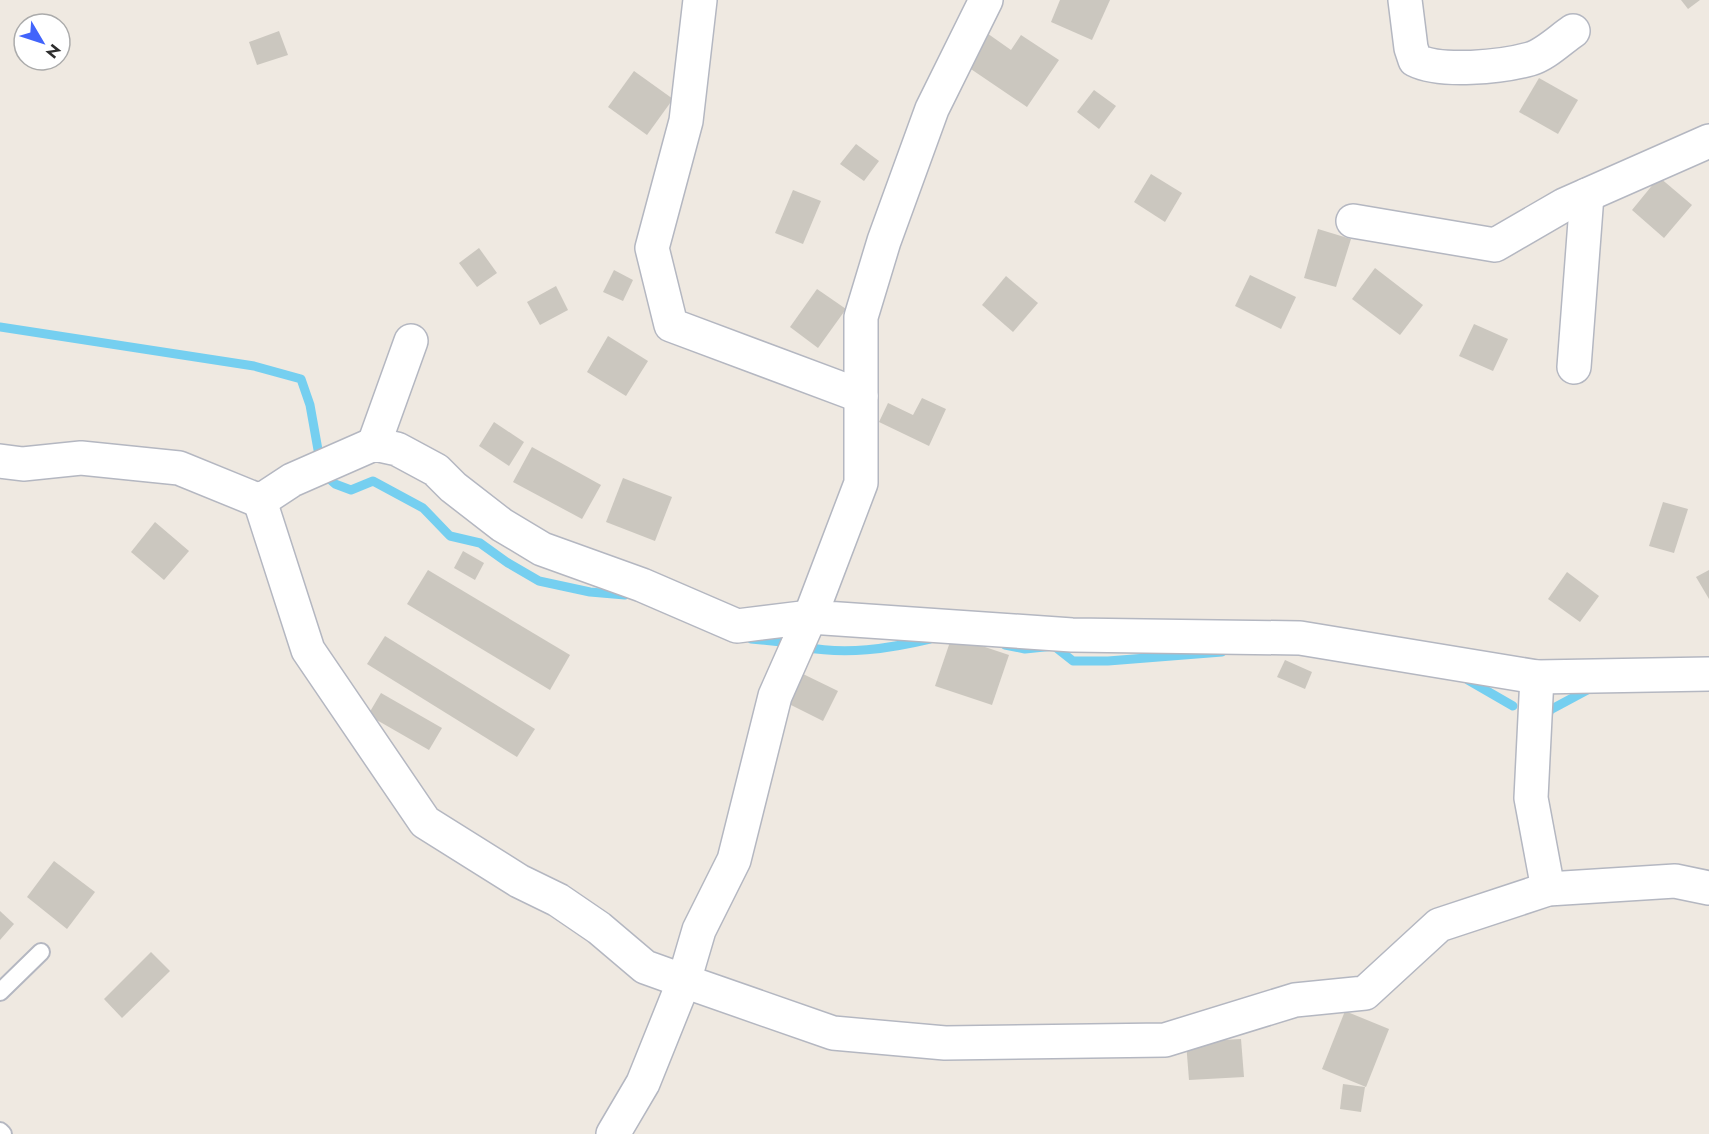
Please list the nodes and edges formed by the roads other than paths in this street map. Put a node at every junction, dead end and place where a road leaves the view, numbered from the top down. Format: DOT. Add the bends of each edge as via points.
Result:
graph roads {
  1 [pos="700,0"];
  2 [pos="986,0"];
  3 [pos="1405,0"];
  4 [pos="1573,31"];
  5 [pos="1709,141"];
  6 [pos="1587,195"];
  7 [pos="1353,221"];
  8 [pos="411,341"];
  9 [pos="1574,367"];
  10 [pos="861,396"];
  11 [pos="375,444"];
  12 [pos="0,461"];
  13 [pos="260,501"];
  14 [pos="810,617"];
  15 [pos="1709,674"];
  16 [pos="1537,677"];
  17 [pos="1709,888"];
  18 [pos="1548,889"];
  19 [pos="41,952"];
  20 [pos="684,981"];
  21 [pos="0,992"];
  22 [pos="613,1134"];
  1 -- 10 [label="street" via="686,121 652,248 670,325"];
  2 -- 10 [label="street" via="932,109 884,241 861,317"];
  3 -- 4 [label="street" via="1415,60 1429,67 1483,66 1532,59"];
  5 -- 6 [label="street"];
  6 -- 7 [label="street" via="1495,245"];
  6 -- 9 [label="street"];
  8 -- 11 [label="street"];
  10 -- 14 [label="street" via="861,483"];
  11 -- 13 [label="street" via="292,480"];
  11 -- 14 [label="street" via="397,449 436,470 502,525 562,557 642,585 737,626"];
  12 -- 13 [label="street" via="23,464 81,458 179,468"];
  13 -- 20 [label="street" via="308,650 424,822 519,881 558,900 645,967"];
  14 -- 16 [label="street" via="1072,635 1300,638"];
  14 -- 20 [label="street" via="775,696 734,860 699,930"];
  15 -- 16 [label="street"];
  16 -- 18 [label="street" via="1531,798"];
  17 -- 18 [label="street" via="1675,881"];
  18 -- 20 [label="street" via="1439,925 1365,993 1295,1000 1165,1040 945,1043 833,1033"];
  19 -- 21 [label="lane"];
  20 -- 22 [label="street" via="643,1083"];
}
